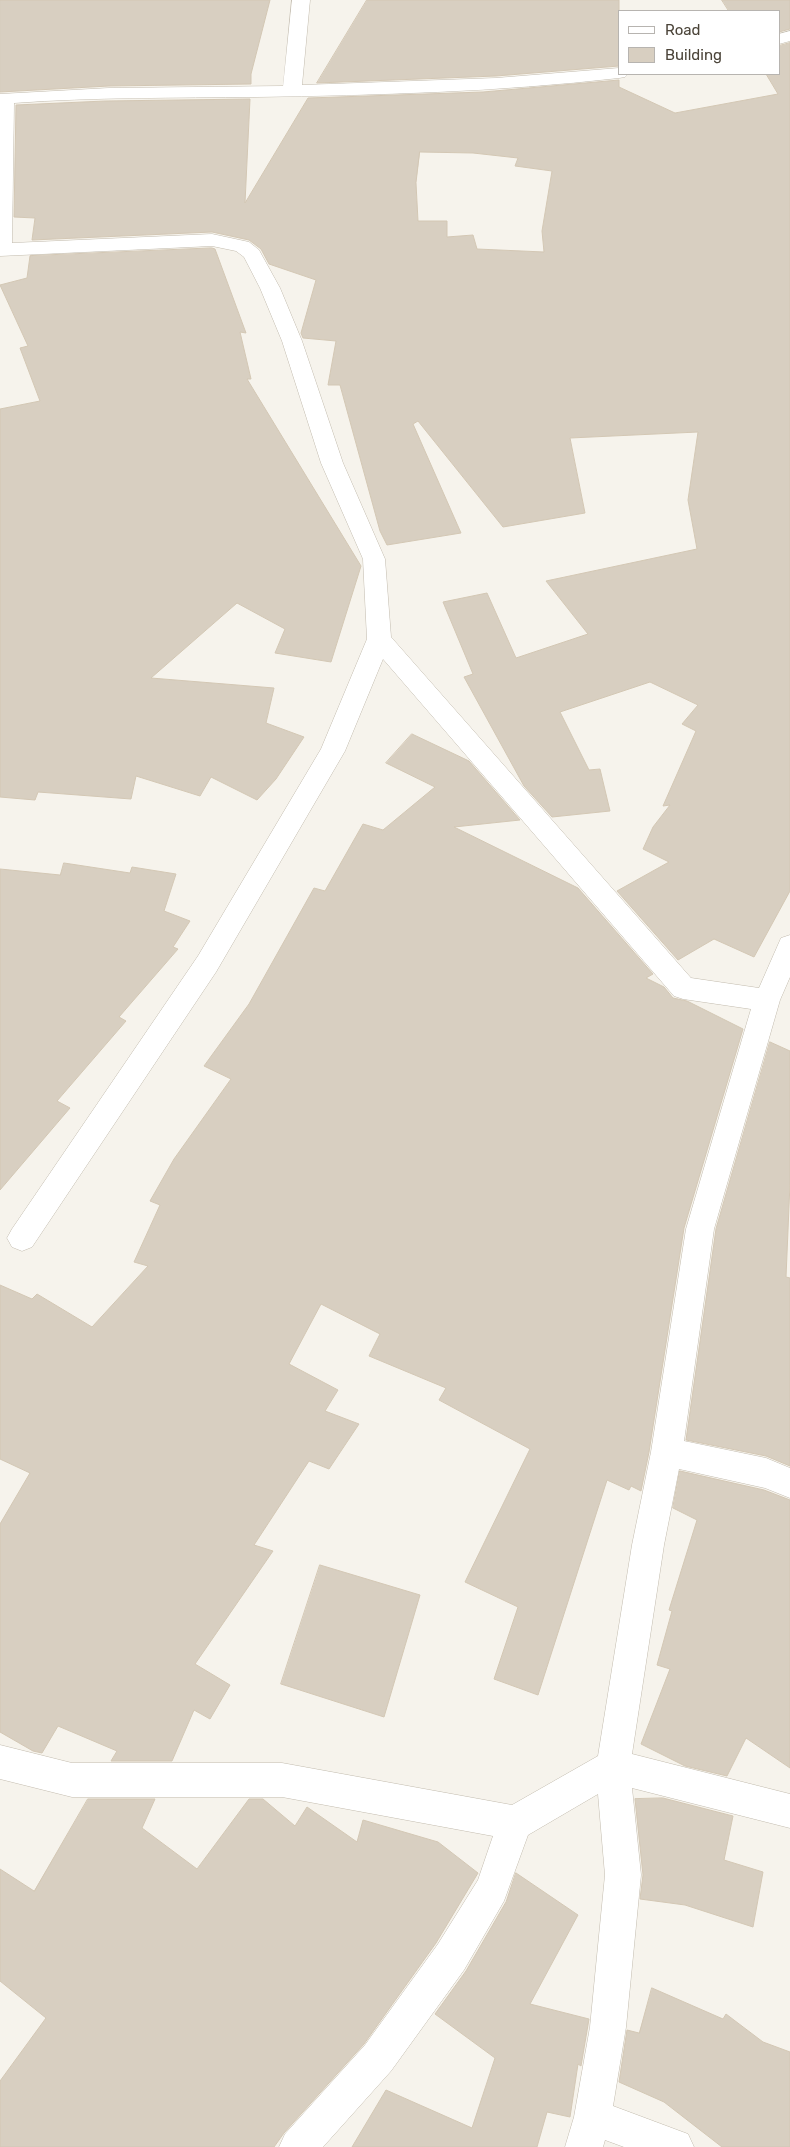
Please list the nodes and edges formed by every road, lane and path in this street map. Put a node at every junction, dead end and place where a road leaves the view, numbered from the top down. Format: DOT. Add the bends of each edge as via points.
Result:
graph roads {
  1 [pos="301,0"];
  2 [pos="618,72"];
  3 [pos="292,91"];
  4 [pos="2,99"];
  5 [pos="1,249"];
  6 [pos="379,639"];
  7 [pos="790,946"];
  8 [pos="784,975"];
  9 [pos="767,1000"];
  10 [pos="22,1238"];
  11 [pos="667,1452"];
  12 [pos="790,1483"];
  13 [pos="0,1762"];
  14 [pos="613,1766"];
  15 [pos="790,1811"];
  16 [pos="515,1823"];
  17 [pos="588,2132"];
  18 [pos="298,2147"];
  19 [pos="675,2147"];
  1 -- 3 [label="street"];
  2 -- 3 [label="street" via="479,84"];
  3 -- 4 [label="street" via="112,93"];
  4 -- 5 [label="street"];
  5 -- 6 [label="street" via="212,240 242,246 252,254 292,341 332,463 374,559"];
  6 -- 9 [label="street" via="683,988"];
  6 -- 10 [label="street" via="333,751 212,956"];
  7 -- 8 [label="street"];
  8 -- 9 [label="street"];
  9 -- 11 [label="street" via="700,1229"];
  11 -- 12 [label="street" via="766,1473"];
  11 -- 14 [label="street" via="648,1545"];
  13 -- 16 [label="street" via="72,1780 282,1780"];
  14 -- 15 [label="street"];
  14 -- 16 [label="street"];
  14 -- 17 [label="street" via="623,1875 608,2027"];
  16 -- 18 [label="street" via="492,1889 451,1957 378,2058"];
  17 -- 19 [label="street"];
}
